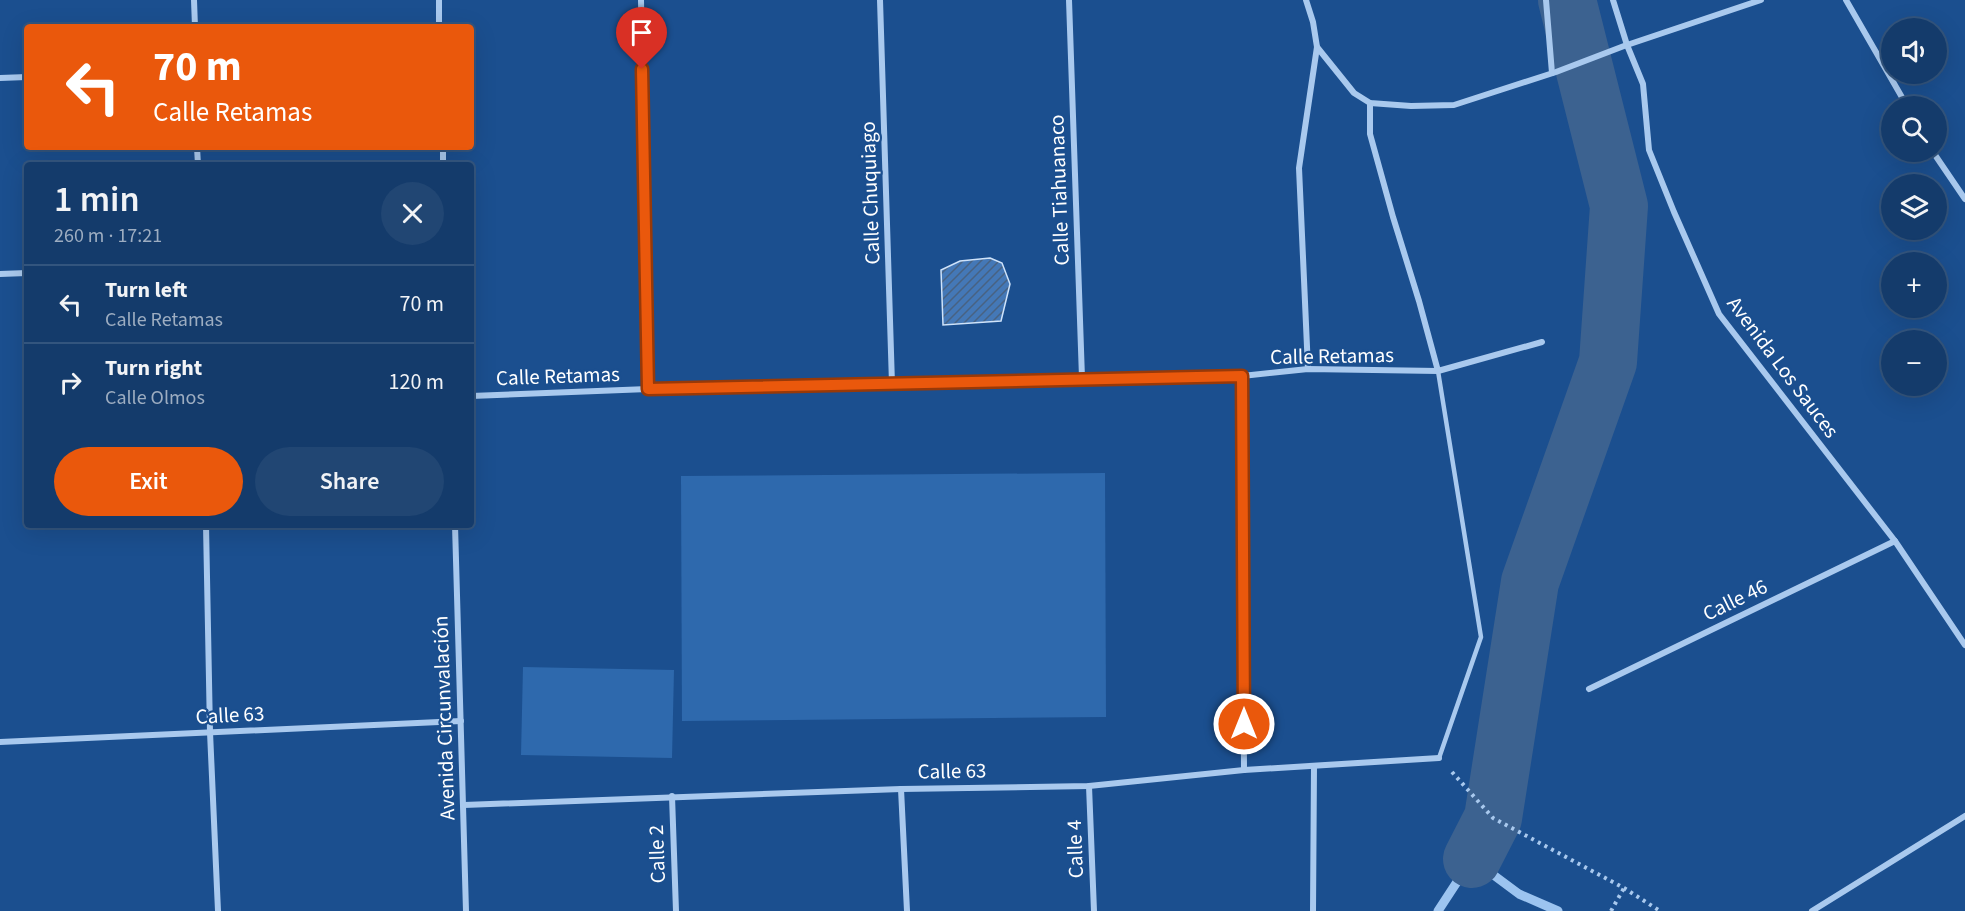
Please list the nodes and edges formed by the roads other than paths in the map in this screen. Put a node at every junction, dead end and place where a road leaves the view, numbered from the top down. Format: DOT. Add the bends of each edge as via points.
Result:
graph roads {
  1 [pos="194,0"];
  2 [pos="439,0"];
  3 [pos="641,0"];
  4 [pos="880,0"];
  5 [pos="1070,0"];
  6 [pos="1306,0"];
  7 [pos="1546,0"];
  8 [pos="1613,0"];
  9 [pos="1761,0"];
  10 [pos="1846,0"];
  11 [pos="195,24"];
  12 [pos="439,24"];
  13 [pos="1626,46"];
  14 [pos="1317,47"];
  15 [pos="1554,73"];
  16 [pos="24,77"];
  17 [pos="0,78"];
  18 [pos="1901,96"];
  19 [pos="1370,103"];
  20 [pos="1940,162"];
  21 [pos="1965,199"];
  22 [pos="24,273"];
  23 [pos="0,274"];
  24 [pos="1542,342"];
  25 [pos="1308,369"];
  26 [pos="1438,371"];
  27 [pos="1242,376"];
  28 [pos="1082,378"];
  29 [pos="892,384"];
  30 [pos="648,389"];
  31 [pos="474,396"];
  32 [pos="206,528"];
  33 [pos="455,528"];
  34 [pos="1895,541"];
  35 [pos="1965,645"];
  36 [pos="1589,689"];
  37 [pos="461,721"];
  38 [pos="210,732"];
  39 [pos="0,742"];
  40 [pos="1439,758"];
  41 [pos="1314,766"];
  42 [pos="1244,770"];
  43 [pos="1089,786"];
  44 [pos="901,789"];
  45 [pos="672,796"];
  46 [pos="464,805"];
  47 [pos="1965,816"];
  48 [pos="218,911"];
  49 [pos="466,911"];
  50 [pos="676,911"];
  51 [pos="907,911"];
  52 [pos="1094,911"];
  53 [pos="1313,911"];
  54 [pos="1812,911"];
  1 -- 11 [label="street"];
  2 -- 12 [label="street"];
  3 -- 30 [label="street"];
  4 -- 29 [label="street, Calle Chuquiago"];
  5 -- 28 [label="street, Calle Tiahuanaco"];
  6 -- 14 [label="street"];
  7 -- 15 [label="street"];
  8 -- 13 [label="street, Avenida Los Sauces"];
  9 -- 13 [label="street"];
  10 -- 18 [label="street"];
  13 -- 15 [label="street"];
  13 -- 34 [label="street, Avenida Los Sauces" via="1643,84 1649,150 1719,314"];
  14 -- 19 [label="street" via="1354,93"];
  14 -- 25 [label="street" via="1299,168"];
  15 -- 19 [label="street" via="1454,105"];
  16 -- 17 [label="street"];
  19 -- 26 [label="street" via="1370,134"];
  20 -- 21 [label="street"];
  22 -- 23 [label="street"];
  24 -- 26 [label="street, Calle Retamas"];
  25 -- 26 [label="street, Calle Retamas"];
  25 -- 27 [label="street, Calle Retamas"];
  26 -- 40 [label="lane" via="1481,637"];
  27 -- 28 [label="street, Calle Retamas"];
  27 -- 42 [label="street"];
  28 -- 29 [label="street, Calle Retamas"];
  29 -- 30 [label="street, Calle Retamas"];
  30 -- 31 [label="street, Calle Retamas"];
  32 -- 38 [label="street"];
  33 -- 37 [label="street, Avenida Circunvalación"];
  34 -- 35 [label="street, Avenida Los Sauces"];
  34 -- 36 [label="street, Calle 46"];
  37 -- 38 [label="street, Calle 63"];
  37 -- 46 [label="street, Avenida Circunvalación"];
  38 -- 39 [label="street, Calle 63"];
  38 -- 48 [label="street"];
  40 -- 41 [label="street, Calle 63"];
  41 -- 42 [label="street, Calle 63"];
  41 -- 53 [label="street"];
  42 -- 43 [label="street, Calle 63"];
  43 -- 44 [label="street, Calle 63"];
  43 -- 52 [label="street, Calle 4"];
  44 -- 45 [label="street, Calle 63"];
  44 -- 51 [label="street"];
  45 -- 46 [label="street, Calle 63"];
  45 -- 50 [label="street, Calle 2"];
  46 -- 49 [label="street, Avenida Circunvalación"];
  47 -- 54 [label="street"];
}
